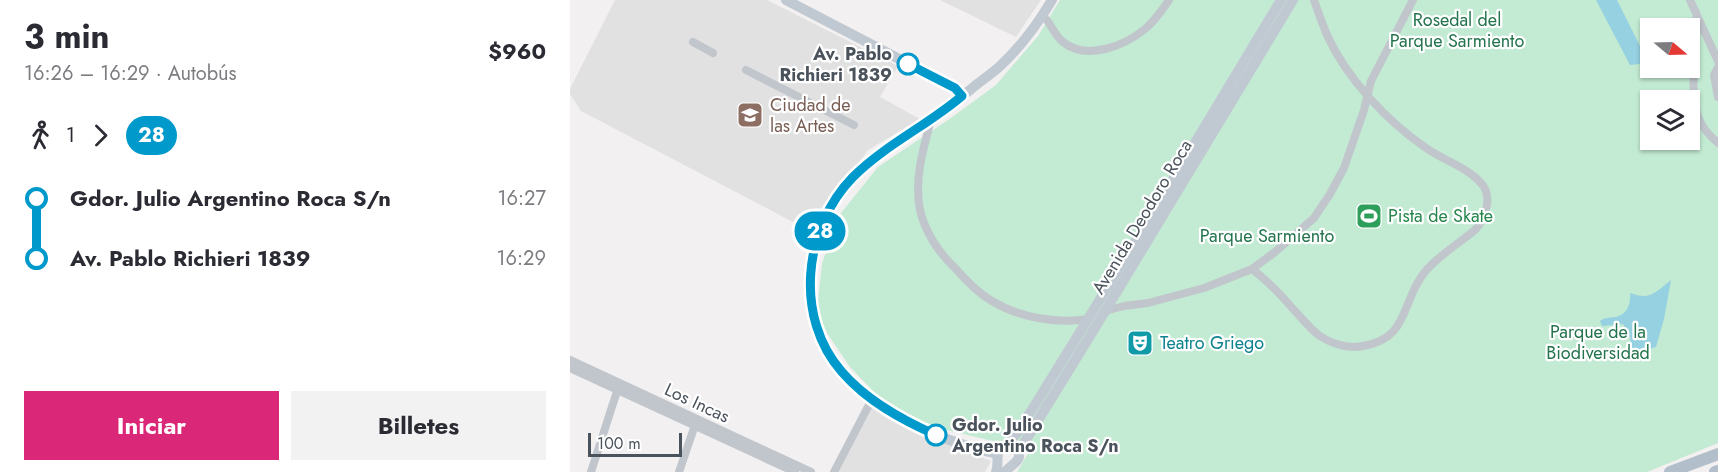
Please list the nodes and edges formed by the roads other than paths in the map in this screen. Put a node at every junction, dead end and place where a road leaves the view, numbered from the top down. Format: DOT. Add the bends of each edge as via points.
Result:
graph roads {
  1 [pos="786,0"];
  2 [pos="796,0"];
  3 [pos="1052,0"];
  4 [pos="1169,0"];
  5 [pos="1281,0"];
  6 [pos="1293,0"];
  7 [pos="1314,0"];
  8 [pos="1413,0"];
  9 [pos="1690,0"];
  10 [pos="1696,12"];
  11 [pos="1043,16"];
  12 [pos="693,42"];
  13 [pos="713,53"];
  14 [pos="1718,61"];
  15 [pos="1718,67"];
  16 [pos="746,70"];
  17 [pos="972,88"];
  18 [pos="1367,95"];
  19 [pos="962,96"];
  20 [pos="1718,97"];
  21 [pos="931,120"];
  22 [pos="854,125"];
  23 [pos="1718,143"];
  24 [pos="1252,269"];
  25 [pos="1105,311"];
  26 [pos="1089,319"];
  27 [pos="570,360"];
  28 [pos="570,368"];
  29 [pos="618,387"];
  30 [pos="872,399"];
  31 [pos="696,423"];
  32 [pos="1007,444"];
  33 [pos="1019,451"];
  34 [pos="1718,454"];
  35 [pos="998,456"];
  36 [pos="1009,468"];
  37 [pos="591,472"];
  38 [pos="679,472"];
  39 [pos="795,472"];
  40 [pos="811,472"];
  41 [pos="834,472"];
  42 [pos="996,472"];
  43 [pos="1670,472"];
  1 -- 19 [label="main road" via="955,88"];
  2 -- 17 [label="main road" via="952,82"];
  3 -- 11 [label="main road"];
  4 -- 11 [label="street" via="1137,34 1093,51 1062,42"];
  5 -- 26 [label="main road, Avenida Deodoro Roca"];
  6 -- 25 [label="main road, Avenida Deodoro Roca"];
  7 -- 18 [label="street" via="1328,36"];
  8 -- 18 [label="street"];
  9 -- 10 [label="street"];
  10 -- 14 [label="street"];
  10 -- 23 [label="street" via="1695,103 1704,128"];
  11 -- 17 [label="main road" via="1018,48"];
  12 -- 13 [label="street"];
  15 -- 20 [label="street" via="1714,75"];
  16 -- 22 [label="street"];
  17 -- 19 [label="main road"];
  18 -- 24 [label="street" via="1344,168 1324,203 1314,218"];
  18 -- 24 [label="street" via="1416,141 1481,183 1487,199 1481,223 1424,273 1397,328 1384,340 1366,346 1346,346 1321,337"];
  19 -- 21 [label="main road"];
  21 -- 26 [label="street" via="920,169 919,201 928,231 950,264 982,294 1002,306 1055,320"];
  21 -- 30 [label="main road" via="853,177 821,226 813,252 811,294 821,338 841,371"];
  24 -- 25 [label="street" via="1204,288"];
  25 -- 26 [label="street"];
  25 -- 33 [label="main road, Avenida Deodoro Roca"];
  26 -- 32 [label="main road, Avenida Deodoro Roca"];
  27 -- 29 [label="street, Los Incas"];
  28 -- 29 [label="street, Los Incas"];
  29 -- 31 [label="street, Los Incas"];
  29 -- 37 [label="street"];
  30 -- 35 [label="main road" via="936,435"];
  30 -- 41 [label="street"];
  31 -- 38 [label="street"];
  31 -- 39 [label="street, Los Incas"];
  31 -- 40 [label="street, Los Incas"];
  32 -- 33 [label="main road"];
  32 -- 35 [label="main road, Avenida Deodoro Roca" via="1000,447"];
  33 -- 36 [label="main road, Avenida Deodoro Roca" via="1017,461"];
  34 -- 43 [label="main road"];
  35 -- 36 [label="main road, Avenida Deodoro Roca"];
  35 -- 42 [label="main road"];
}
